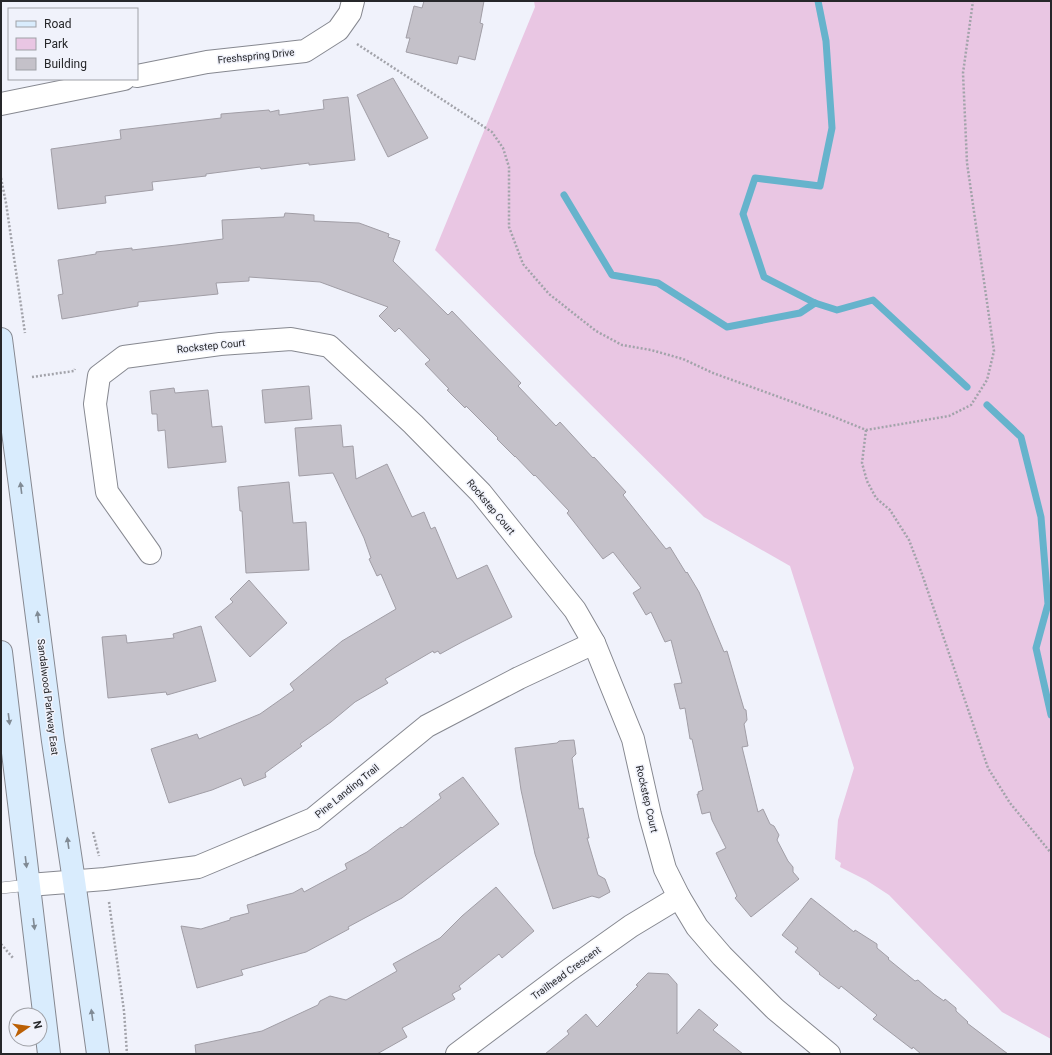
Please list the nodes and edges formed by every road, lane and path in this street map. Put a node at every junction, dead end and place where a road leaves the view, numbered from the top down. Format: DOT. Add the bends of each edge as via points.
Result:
graph roads {
  1 [pos="354,1"];
  2 [pos="973,1"];
  3 [pos="338,30"];
  4 [pos="138,76"];
  5 [pos="119,80"];
  6 [pos="1,104"];
  7 [pos="1,178"];
  8 [pos="26,337"];
  9 [pos="1,339"];
  10 [pos="78,366"];
  11 [pos="33,385"];
  12 [pos="866,430"];
  13 [pos="150,553"];
  14 [pos="594,643"];
  15 [pos="1,652"];
  16 [pos="92,828"];
  17 [pos="1051,853"];
  18 [pos="105,880"];
  19 [pos="74,881"];
  20 [pos="29,885"];
  21 [pos="1,888"];
  22 [pos="679,897"];
  23 [pos="49,1054"];
  24 [pos="98,1054"];
  25 [pos="127,1054"];
  26 [pos="457,1054"];
  27 [pos="829,1054"];
  1 -- 3 [label="street, Freshspring Drive" via="350,13"];
  2 -- 12 [label="path" via="963,73 967,163 994,351 987,380 971,406 949,416"];
  3 -- 4 [label="street, Freshspring Drive" via="305,51 207,62"];
  3 -- 12 [label="path" via="367,52 492,132 503,148 509,167 509,227 523,264 548,294 596,331 622,346 651,350 683,359 713,373"];
  5 -- 6 [label="street"];
  7 -- 8 [label="path"];
  19 -- 9 [label="main road, Sandalwood Parkway East, one-way" via="53,741"];
  10 -- 11 [label="path" via="74,371 32,377"];
  12 -- 17 [label="path" via="862,463 867,481 876,498 890,510 909,540 988,768 1010,803"];
  13 -- 14 [label="street, Rockstep Court" via="107,492 95,404 99,376 124,357 220,344 291,339 329,346 413,424 481,493 575,610"];
  14 -- 18 [label="street, Pine Landing Trail" via="519,678 427,726 313,819 198,867"];
  14 -- 22 [label="street, Rockstep Court" via="633,739 665,869"];
  15 -- 20 [label="main road, one-way"];
  16 -- 18 [label="path"];
  18 -- 19 [label="street, Pine Landing Trail"];
  18 -- 25 [label="path" via="124,1010"];
  19 -- 20 [label="street, Pine Landing Trail"];
  24 -- 19 [label="main road, Sandalwood Parkway East, one-way"];
  20 -- 21 [label="lane"];
  20 -- 23 [label="main road, one-way"];
  22 -- 26 [label="street, Trailhead Crescent" via="631,926 568,970"];
  22 -- 27 [label="street, Rockstep Court" via="697,927 722,956 775,1009"];
}
